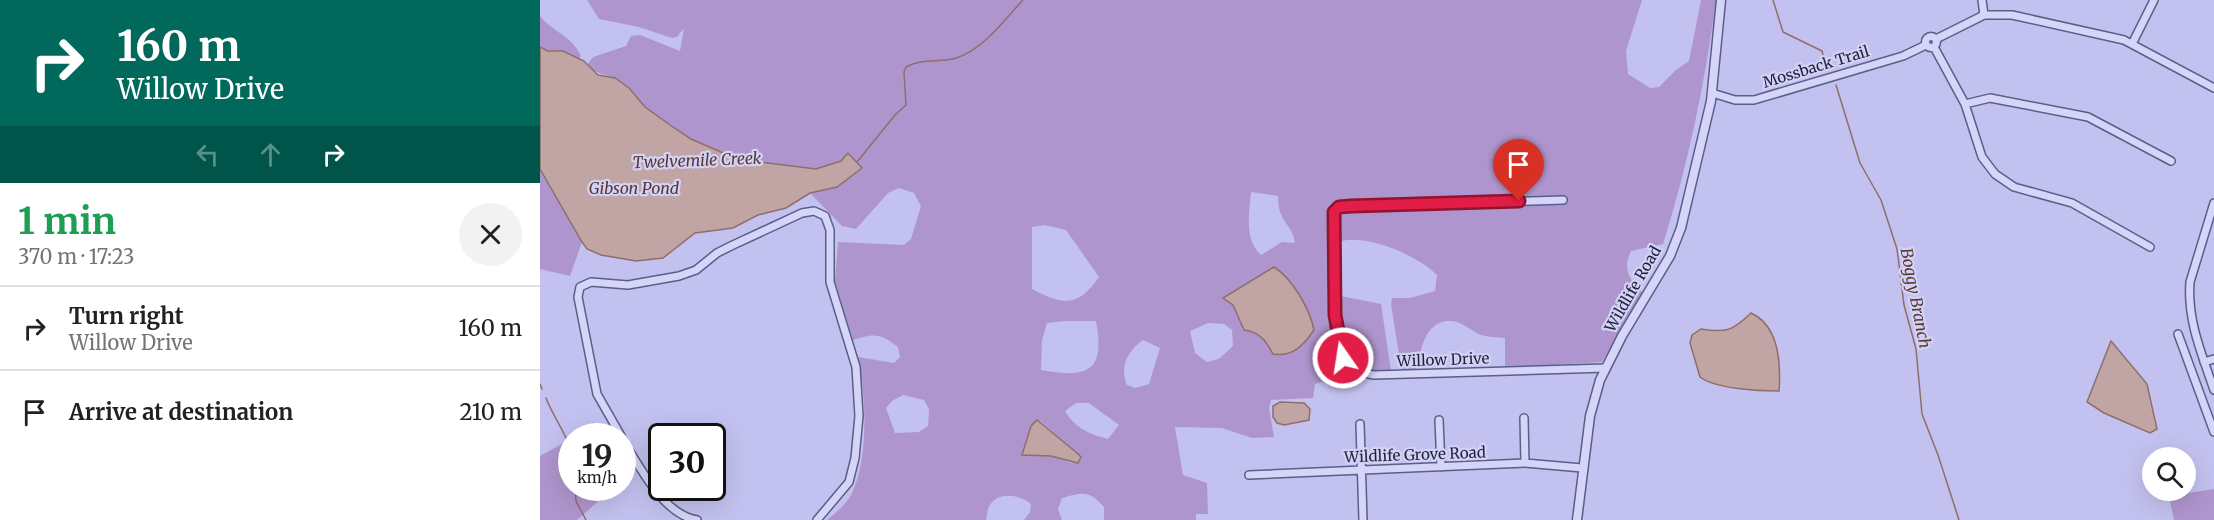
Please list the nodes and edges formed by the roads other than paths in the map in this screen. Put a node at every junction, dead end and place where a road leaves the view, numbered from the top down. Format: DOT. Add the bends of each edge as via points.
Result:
graph roads {
  1 [pos="1721,0"];
  2 [pos="1982,0"];
  3 [pos="2154,0"];
  4 [pos="1984,15"];
  5 [pos="1932,44"];
  6 [pos="2132,44"];
  7 [pos="2214,88"];
  8 [pos="1712,93"];
  9 [pos="1965,104"];
  10 [pos="2171,161"];
  11 [pos="1563,200"];
  12 [pos="2214,203"];
  13 [pos="2150,247"];
  14 [pos="2178,334"];
  15 [pos="2214,359"];
  16 [pos="2204,362"];
  17 [pos="1606,368"];
  18 [pos="2214,390"];
  19 [pos="1524,418"];
  20 [pos="1439,420"];
  21 [pos="613,423"];
  22 [pos="1360,424"];
  23 [pos="2214,432"];
  24 [pos="636,459"];
  25 [pos="1525,464"];
  26 [pos="1441,467"];
  27 [pos="1582,468"];
  28 [pos="1363,470"];
  29 [pos="1249,475"];
  30 [pos="697,520"];
  31 [pos="816,520"];
  32 [pos="1363,520"];
  33 [pos="1577,520"];
  1 -- 8 [label="street, Wildlife Road"];
  2 -- 4 [label="street"];
  3 -- 6 [label="street"];
  4 -- 5 [label="street, Mossback Trail"];
  4 -- 6 [label="street, Mossback Trail" via="2012,15 2110,35"];
  5 -- 8 [label="street, Mossback Trail" via="1754,100 1735,100"];
  5 -- 9 [label="street"];
  6 -- 7 [label="street, Mossback Trail"];
  8 -- 17 [label="street, Wildlife Road" via="1694,181 1670,256"];
  9 -- 10 [label="street" via="1990,98 2088,117"];
  9 -- 13 [label="street" via="1982,156 1988,168 2003,181 2060,197"];
  11 -- 17 [label="street, Willow Drive" via="1339,207 1334,212 1333,224 1339,347 1350,368 1374,375"];
  12 -- 16 [label="street" via="2189,295 2193,329"];
  14 -- 23 [label="street"];
  15 -- 16 [label="street"];
  16 -- 18 [label="street"];
  17 -- 27 [label="street, Wildlife Road" via="1590,416"];
  19 -- 25 [label="street"];
  20 -- 26 [label="street"];
  21 -- 31 [label="street" via="597,394 578,297 580,287 591,282 643,284 685,275 733,245 802,213 818,211 829,225 830,282 853,355 859,391 857,440 849,482"];
  22 -- 28 [label="street"];
  24 -- 30 [label="street" via="667,506"];
  25 -- 26 [label="street, Wildlife Grove Road"];
  25 -- 27 [label="street, Wildlife Grove Road"];
  26 -- 28 [label="street, Wildlife Grove Road"];
  27 -- 33 [label="street, Wildlife Road"];
  28 -- 29 [label="street, Wildlife Grove Road"];
  28 -- 32 [label="street"];
}
